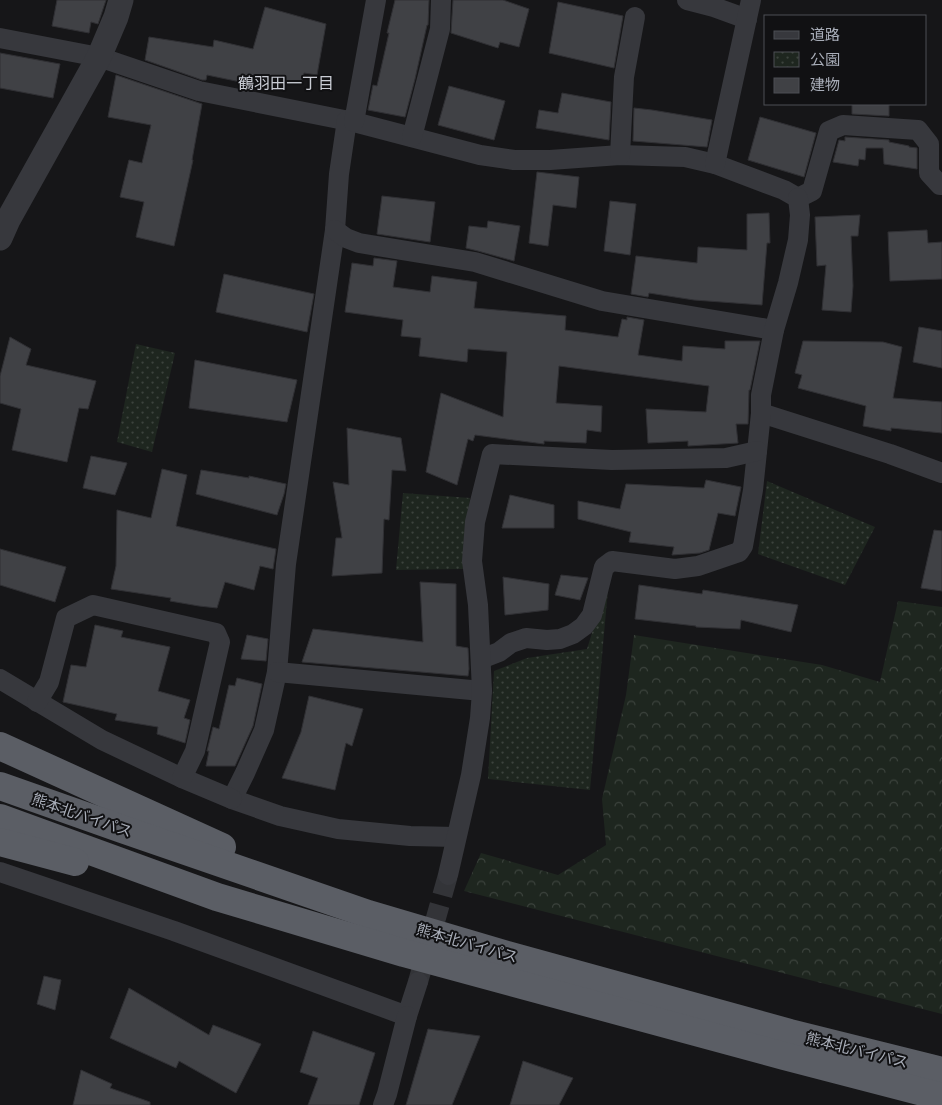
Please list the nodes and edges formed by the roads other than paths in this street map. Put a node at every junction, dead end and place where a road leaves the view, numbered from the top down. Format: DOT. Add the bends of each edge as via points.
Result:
graph roads {
  1 [pos="121,0"];
  2 [pos="376,0"];
  3 [pos="441,0"];
  4 [pos="687,0"];
  5 [pos="751,0"];
  6 [pos="635,16"];
  7 [pos="747,19"];
  8 [pos="0,38"];
  9 [pos="99,57"];
  10 [pos="351,121"];
  11 [pos="412,137"];
  12 [pos="620,155"];
  13 [pos="715,164"];
  14 [pos="942,185"];
  15 [pos="798,198"];
  16 [pos="335,230"];
  17 [pos="0,238"];
  18 [pos="774,330"];
  19 [pos="761,413"];
  20 [pos="757,451"];
  21 [pos="942,473"];
  22 [pos="480,659"];
  23 [pos="277,672"];
  24 [pos="0,680"];
  25 [pos="482,691"];
  26 [pos="37,702"];
  27 [pos="0,746"];
  28 [pos="182,778"];
  29 [pos="0,786"];
  30 [pos="232,799"];
  31 [pos="0,818"];
  32 [pos="456,837"];
  33 [pos="0,842"];
  34 [pos="0,872"];
  35 [pos="448,875"];
  36 [pos="217,897"];
  37 [pos="368,914"];
  38 [pos="418,982"];
  39 [pos="407,1016"];
  40 [pos="787,1045"];
  41 [pos="942,1071"];
  42 [pos="942,1097"];
  43 [pos="382,1105"];
  1 -- 9 [label="street"];
  2 -- 10 [label="street"];
  3 -- 11 [label="street" via="440,29"];
  4 -- 7 [label="street"];
  5 -- 7 [label="street"];
  6 -- 12 [label="street" via="624,77"];
  7 -- 13 [label="street"];
  8 -- 9 [label="street"];
  9 -- 10 [label="street" via="199,91"];
  9 -- 17 [label="street"];
  10 -- 11 [label="street"];
  10 -- 16 [label="street" via="339,174"];
  11 -- 12 [label="street" via="480,155 514,160"];
  12 -- 13 [label="street" via="685,157"];
  13 -- 15 [label="street"];
  14 -- 15 [label="street" via="930,173 929,144 918,130 843,125 829,131 812,191"];
  15 -- 18 [label="street" via="798,240"];
  16 -- 18 [label="street" via="359,243 475,262 602,301"];
  16 -- 23 [label="street" via="286,564"];
  18 -- 19 [label="street" via="761,395"];
  19 -- 20 [label="street"];
  19 -- 21 [label="street"];
  20 -- 22 [label="street" via="753,490 739,552 675,570 612,560 604,567 592,615 584,626 560,639 526,638"];
  20 -- 22 [label="street" via="726,458 612,460 492,454 475,522 472,561"];
  22 -- 25 [label="street"];
  23 -- 25 [label="street"];
  23 -- 30 [label="street" via="264,730"];
  24 -- 26 [label="street"];
  25 -- 32 [label="street" via="471,775"];
  26 -- 28 [label="street" via="102,740"];
  26 -- 28 [label="street" via="49,682 66,618 93,605 216,634 220,642 195,751"];
  27 -- 37 [label="highway"];
  28 -- 30 [label="street"];
  29 -- 37 [label="highway, 熊本北バイパス"];
  30 -- 32 [label="street" via="280,816 338,828 410,836"];
  31 -- 36 [label="highway, 熊本北バイパス"];
  32 -- 35 [label="street"];
  33 -- 36 [label="highway"];
  34 -- 39 [label="street"];
  36 -- 40 [label="highway, 熊本北バイパス" via="446,965"];
  37 -- 40 [label="highway, 熊本北バイパス"];
  38 -- 39 [label="street"];
  39 -- 43 [label="street"];
  40 -- 41 [label="highway, 熊本北バイパス"];
  40 -- 42 [label="highway, 熊本北バイパス"];
}
